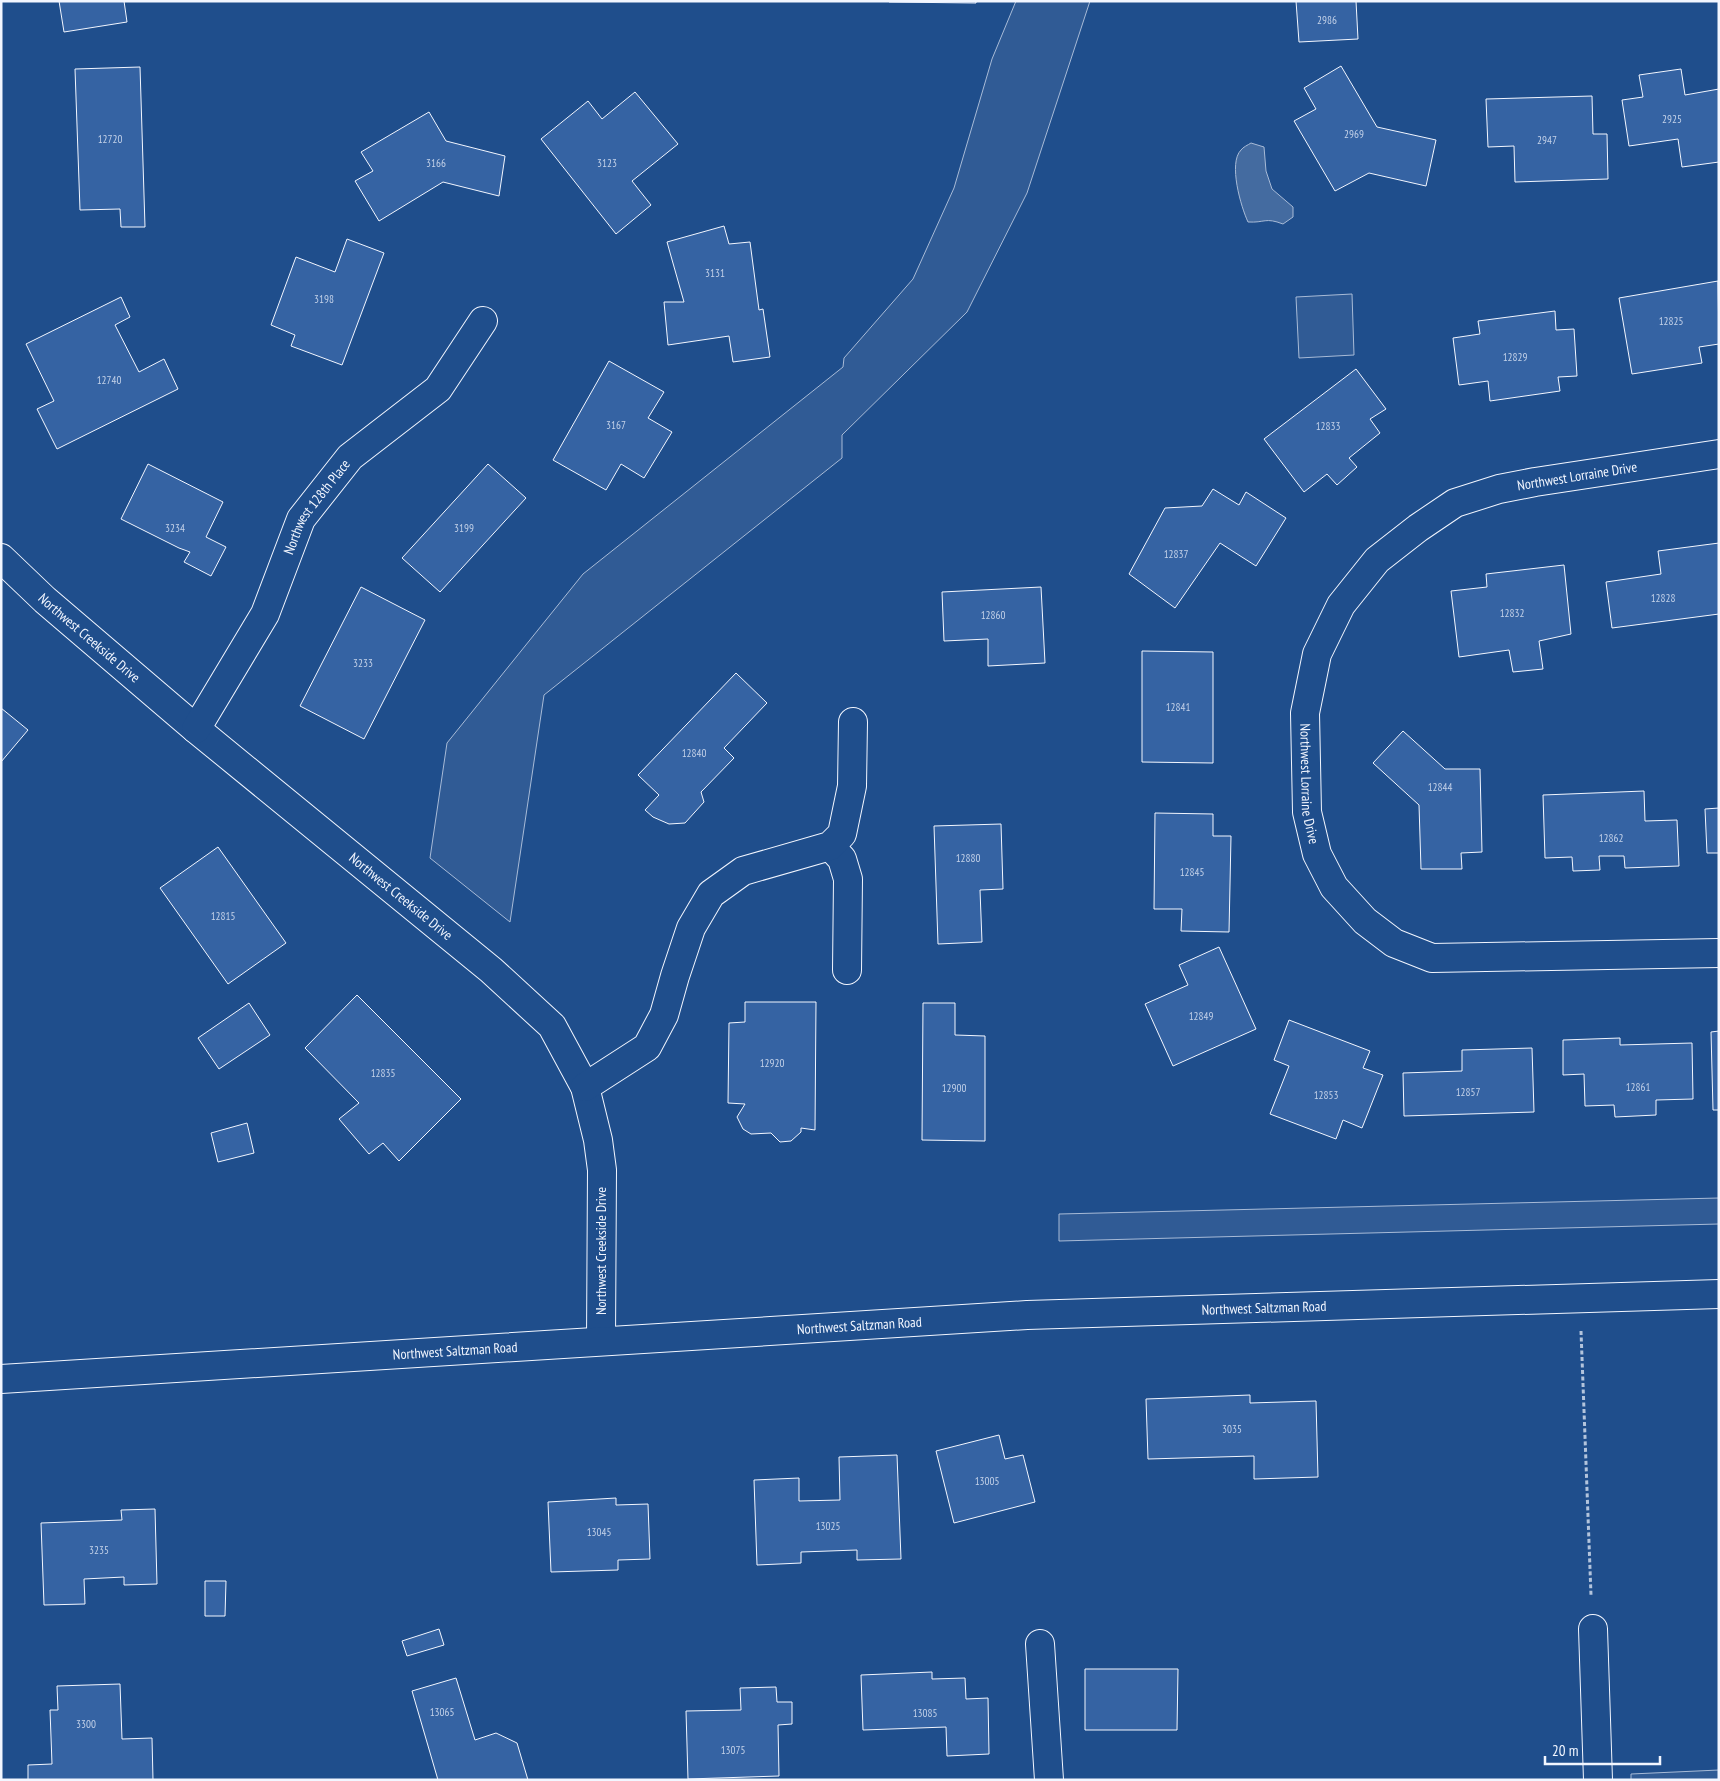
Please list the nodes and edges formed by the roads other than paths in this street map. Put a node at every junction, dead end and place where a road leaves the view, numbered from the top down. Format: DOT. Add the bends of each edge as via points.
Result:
graph roads {
  1 [pos="484,321"];
  2 [pos="1719,454"];
  3 [pos="1,558"];
  4 [pos="853,722"];
  5 [pos="196,729"];
  6 [pos="830,846"];
  7 [pos="1719,953"];
  8 [pos="847,970"];
  9 [pos="585,1087"];
  10 [pos="1719,1294"];
  11 [pos="601,1340"];
  12 [pos="1,1379"];
  13 [pos="1593,1629"];
  14 [pos="1040,1644"];
  15 [pos="1049,1780"];
  16 [pos="1598,1780"];
  1 -- 5 [label="street, Northwest 128th Place" via="438,389 350,457 301,519 264,614"];
  2 -- 7 [label="street, Northwest Lorraine Drive" via="1535,482 1455,503 1377,560 1341,605 1317,654 1305,713 1308,812 1317,854 1334,887 1365,922 1394,944 1432,958"];
  3 -- 5 [label="street, Northwest Creekside Drive" via="44,600"];
  4 -- 6 [label="street" via="852,786 842,834"];
  5 -- 9 [label="street, Northwest Creekside Drive" via="491,970 552,1026"];
  6 -- 8 [label="street" via="842,859 848,879"];
  6 -- 9 [label="street" via="743,871 712,894 692,928 664,1015 647,1047"];
  9 -- 11 [label="street, Northwest Creekside Drive" via="602,1170"];
  10 -- 11 [label="street, Northwest Saltzman Road" via="1026,1315"];
  11 -- 12 [label="street, Northwest Saltzman Road"];
  13 -- 16 [label="street"];
  14 -- 15 [label="street"];
}
